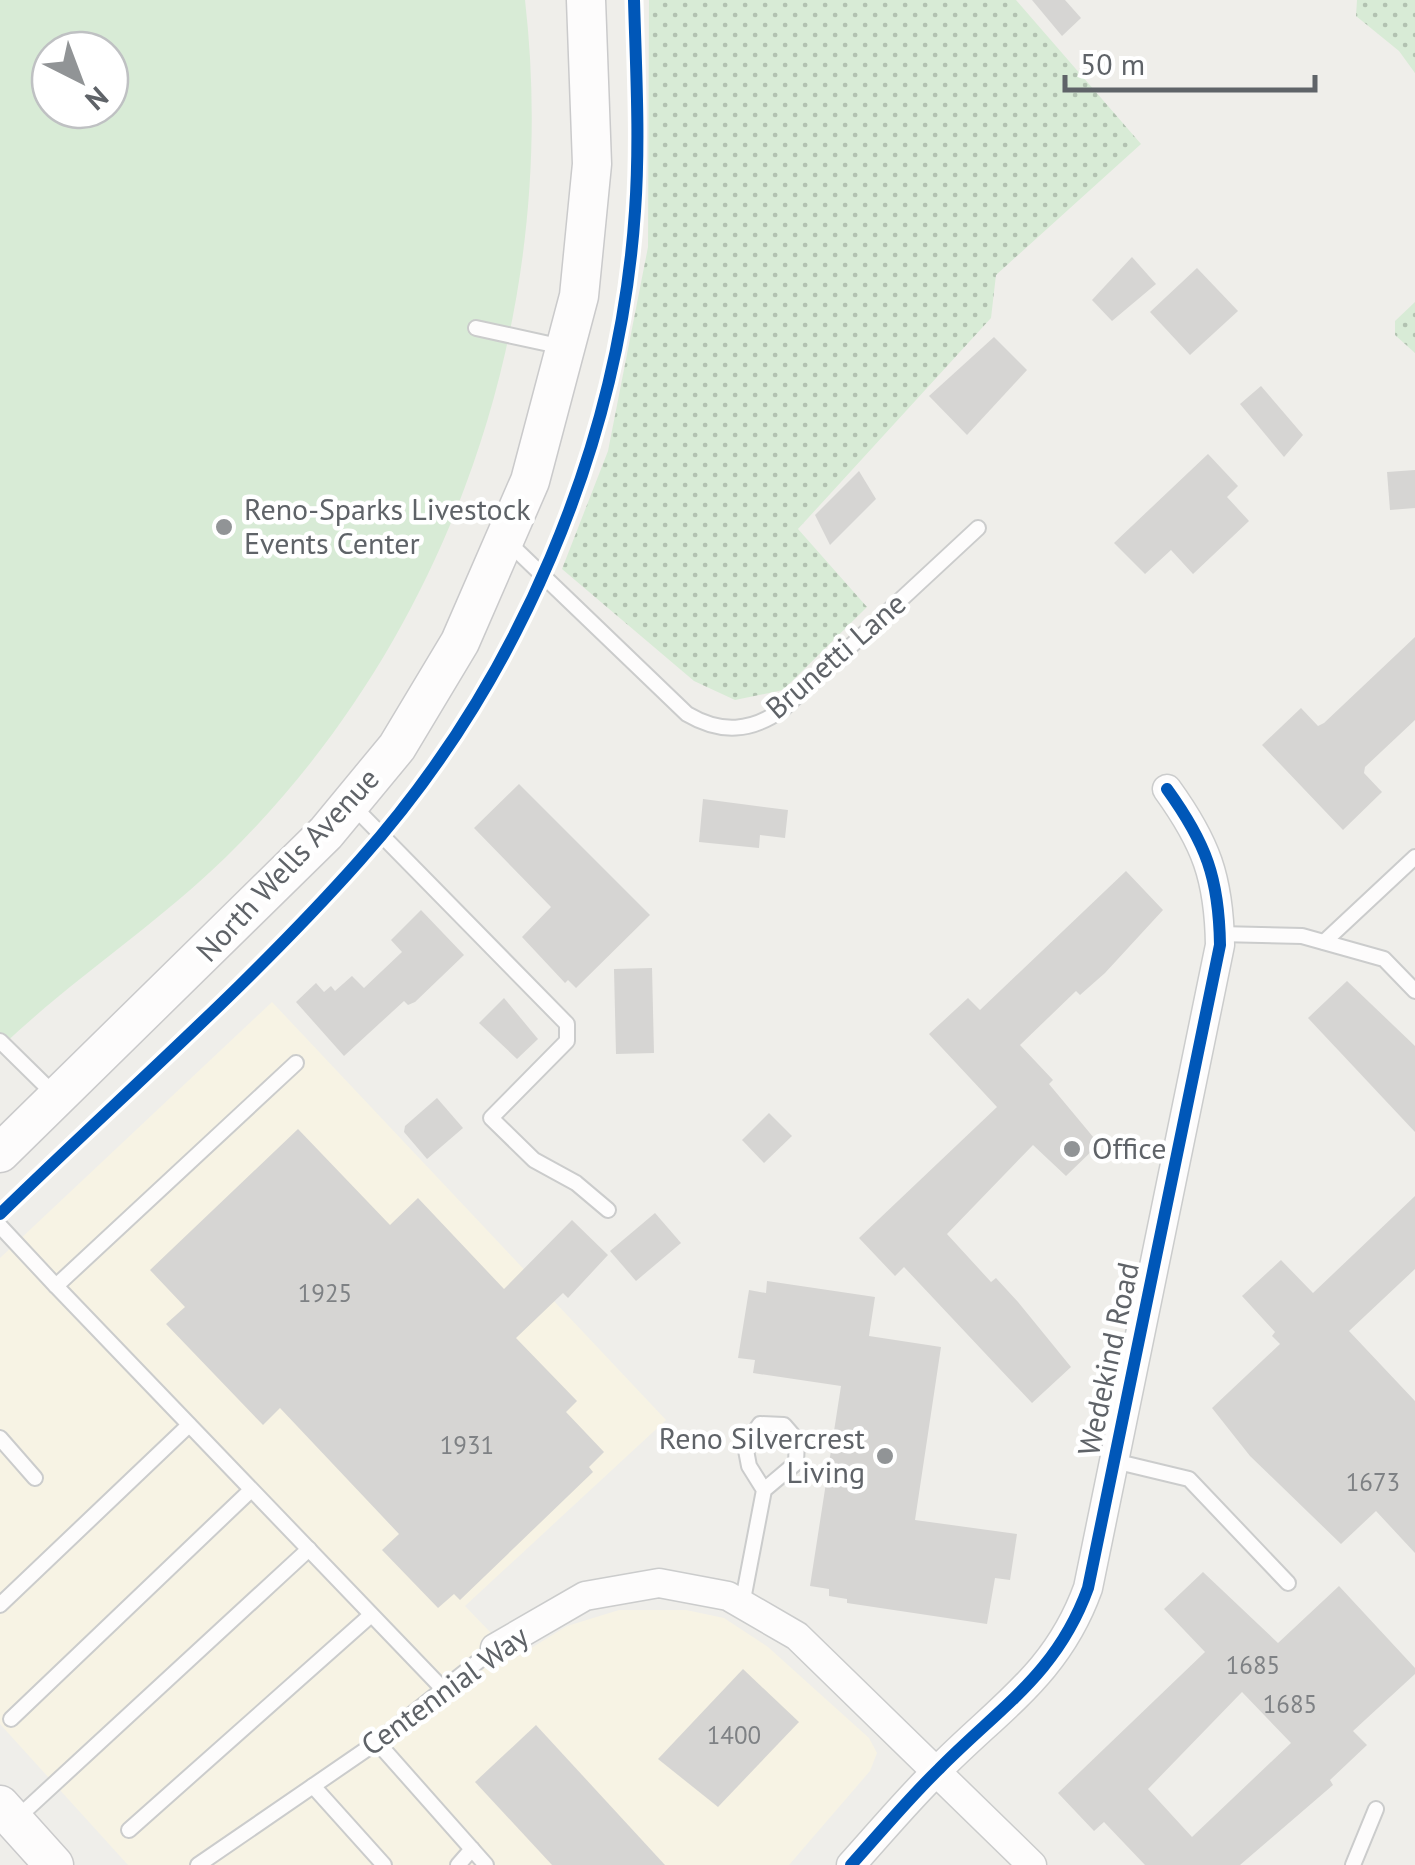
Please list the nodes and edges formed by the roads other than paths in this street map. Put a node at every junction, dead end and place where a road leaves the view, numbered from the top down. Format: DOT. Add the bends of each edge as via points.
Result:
graph roads {
  1 [pos="586,0"];
  2 [pos="476,328"];
  3 [pos="568,348"];
  4 [pos="978,528"];
  5 [pos="505,538"];
  6 [pos="1167,790"];
  7 [pos="352,804"];
  8 [pos="1415,858"];
  9 [pos="1220,934"];
  10 [pos="1324,942"];
  11 [pos="1415,991"];
  12 [pos="0,1041"];
  13 [pos="296,1063"];
  14 [pos="58,1098"];
  15 [pos="0,1152"];
  16 [pos="608,1210"];
  17 [pos="0,1226"];
  18 [pos="56,1286"];
  19 [pos="189,1424"];
  20 [pos="0,1438"];
  21 [pos="1114,1461"];
  22 [pos="35,1478"];
  23 [pos="251,1490"];
  24 [pos="764,1490"];
  25 [pos="309,1550"];
  26 [pos="1288,1582"];
  27 [pos="742,1604"];
  28 [pos="0,1605"];
  29 [pos="371,1614"];
  30 [pos="494,1648"];
  31 [pos="443,1689"];
  32 [pos="11,1719"];
  33 [pos="376,1742"];
  34 [pos="937,1770"];
  35 [pos="313,1786"];
  36 [pos="1376,1809"];
  37 [pos="7,1813"];
  38 [pos="130,1830"];
  39 [pos="472,1849"];
  40 [pos="203,1864"];
  41 [pos="54,1865"];
  42 [pos="384,1865"];
  43 [pos="458,1865"];
  44 [pos="486,1865"];
  45 [pos="851,1865"];
  46 [pos="1032,1865"];
  47 [pos="1353,1865"];
  1 -- 3 [label="main road, North Wells Avenue" via="592,164 588,234"];
  2 -- 3 [label="lane"];
  3 -- 5 [label="main road, North Wells Avenue" via="530,481"];
  4 -- 5 [label="lane, Brunetti Lane" via="783,709 753,726 725,729 687,714"];
  5 -- 7 [label="main road, North Wells Avenue" via="488,586 429,696"];
  6 -- 9 [label="street, Wedekind Road" via="1211,865"];
  7 -- 14 [label="main road, North Wells Avenue"];
  7 -- 16 [label="lane" via="566,1024 566,1041 491,1118 534,1160 576,1182"];
  8 -- 10 [label="lane"];
  9 -- 10 [label="lane"];
  9 -- 21 [label="street, Wedekind Road"];
  10 -- 11 [label="lane" via="1384,959"];
  12 -- 14 [label="lane"];
  13 -- 18 [label="lane"];
  14 -- 15 [label="main road, North Wells Avenue"];
  17 -- 18 [label="lane"];
  18 -- 19 [label="lane"];
  19 -- 23 [label="lane"];
  19 -- 28 [label="lane"];
  20 -- 22 [label="lane"];
  21 -- 26 [label="lane" via="1189,1479"];
  21 -- 34 [label="street, Wedekind Road" via="1074,1626 1054,1659"];
  23 -- 25 [label="lane"];
  23 -- 32 [label="lane"];
  24 -- 24 [label="lane" via="749,1466 746,1445 760,1424 784,1425 797,1440 796,1463"];
  24 -- 27 [label="lane"];
  25 -- 29 [label="lane"];
  25 -- 37 [label="lane"];
  27 -- 30 [label="street, Centennial Way" via="659,1583 584,1596"];
  27 -- 34 [label="street, Centennial Way" via="797,1636"];
  29 -- 31 [label="lane"];
  29 -- 38 [label="lane"];
  30 -- 31 [label="lane, Centennial Way"];
  31 -- 33 [label="lane, Centennial Way"];
  33 -- 35 [label="lane, Centennial Way"];
  33 -- 39 [label="lane"];
  34 -- 45 [label="street, Wedekind Road"];
  34 -- 46 [label="street, Centennial Way"];
  35 -- 40 [label="lane, Centennial Way"];
  35 -- 42 [label="lane"];
  36 -- 47 [label="lane"];
  37 -- 41 [label="main road"];
  39 -- 43 [label="lane"];
  39 -- 44 [label="lane"];
}
